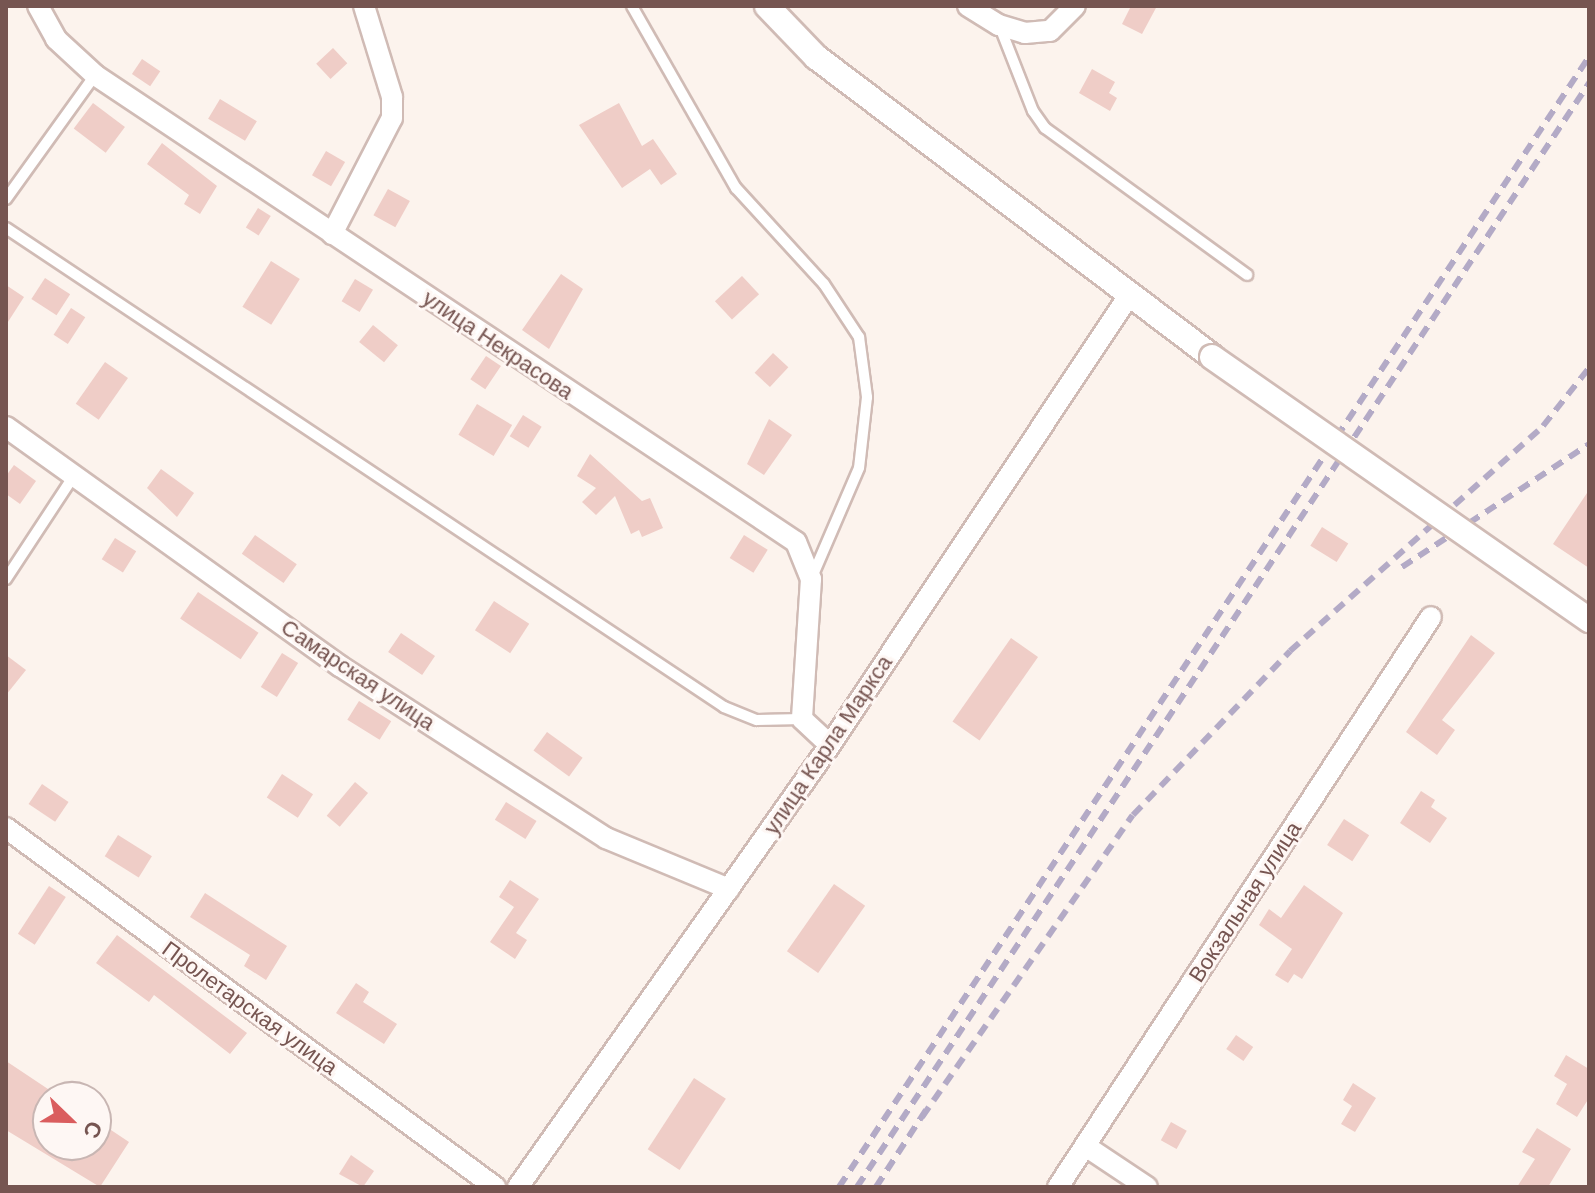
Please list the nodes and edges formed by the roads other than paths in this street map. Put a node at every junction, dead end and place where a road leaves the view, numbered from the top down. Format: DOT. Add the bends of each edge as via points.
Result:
graph roads {
  1 [pos="38,6"];
  2 [pos="364,6"];
  3 [pos="632,6"];
  4 [pos="767,6"];
  5 [pos="968,6"];
  6 [pos="1075,6"];
  7 [pos="999,25"];
  8 [pos="95,75"];
  9 [pos="6,199"];
  10 [pos="6,228"];
  11 [pos="332,234"];
  12 [pos="1247,275"];
  13 [pos="1128,297"];
  14 [pos="6,427"];
  15 [pos="75,474"];
  16 [pos="6,579"];
  17 [pos="811,579"];
  18 [pos="1431,617"];
  19 [pos="1589,620"];
  20 [pos="802,719"];
  21 [pos="830,745"];
  22 [pos="6,828"];
  23 [pos="729,889"];
  24 [pos="1087,1147"];
  25 [pos="495,1187"];
  26 [pos="518,1187"];
  27 [pos="1058,1187"];
  28 [pos="1147,1187"];
  1 -- 8 [label="street, улица Некрасова" via="56,39"];
  2 -- 11 [label="street" via="392,97 392,118"];
  3 -- 17 [label="lane" via="736,188 824,284 859,337 867,397 859,468"];
  4 -- 13 [label="street" via="816,57"];
  5 -- 7 [label="street"];
  6 -- 7 [label="street" via="1050,31 1025,33"];
  7 -- 12 [label="lane" via="1033,111 1045,128"];
  8 -- 9 [label="lane"];
  8 -- 11 [label="street, улица Некрасова"];
  10 -- 20 [label="lane" via="724,707 757,720"];
  11 -- 17 [label="street, улица Некрасова" via="781,530 806,557"];
  13 -- 19 [label="street, bridge"];
  13 -- 21 [label="street, улица Карла Маркса"];
  14 -- 15 [label="street, Самарская улица"];
  15 -- 16 [label="lane"];
  15 -- 23 [label="street, Самарская улица" via="340,666 606,838"];
  17 -- 20 [label="street, улица Некрасова"];
  18 -- 24 [label="street, Вокзальная улица"];
  20 -- 21 [label="street"];
  21 -- 23 [label="street, улица Карла Маркса"];
  22 -- 25 [label="street, Пролетарская улица"];
  23 -- 26 [label="street, улица Карла Маркса"];
  24 -- 27 [label="street, Вокзальная улица"];
  24 -- 28 [label="street"];
}
